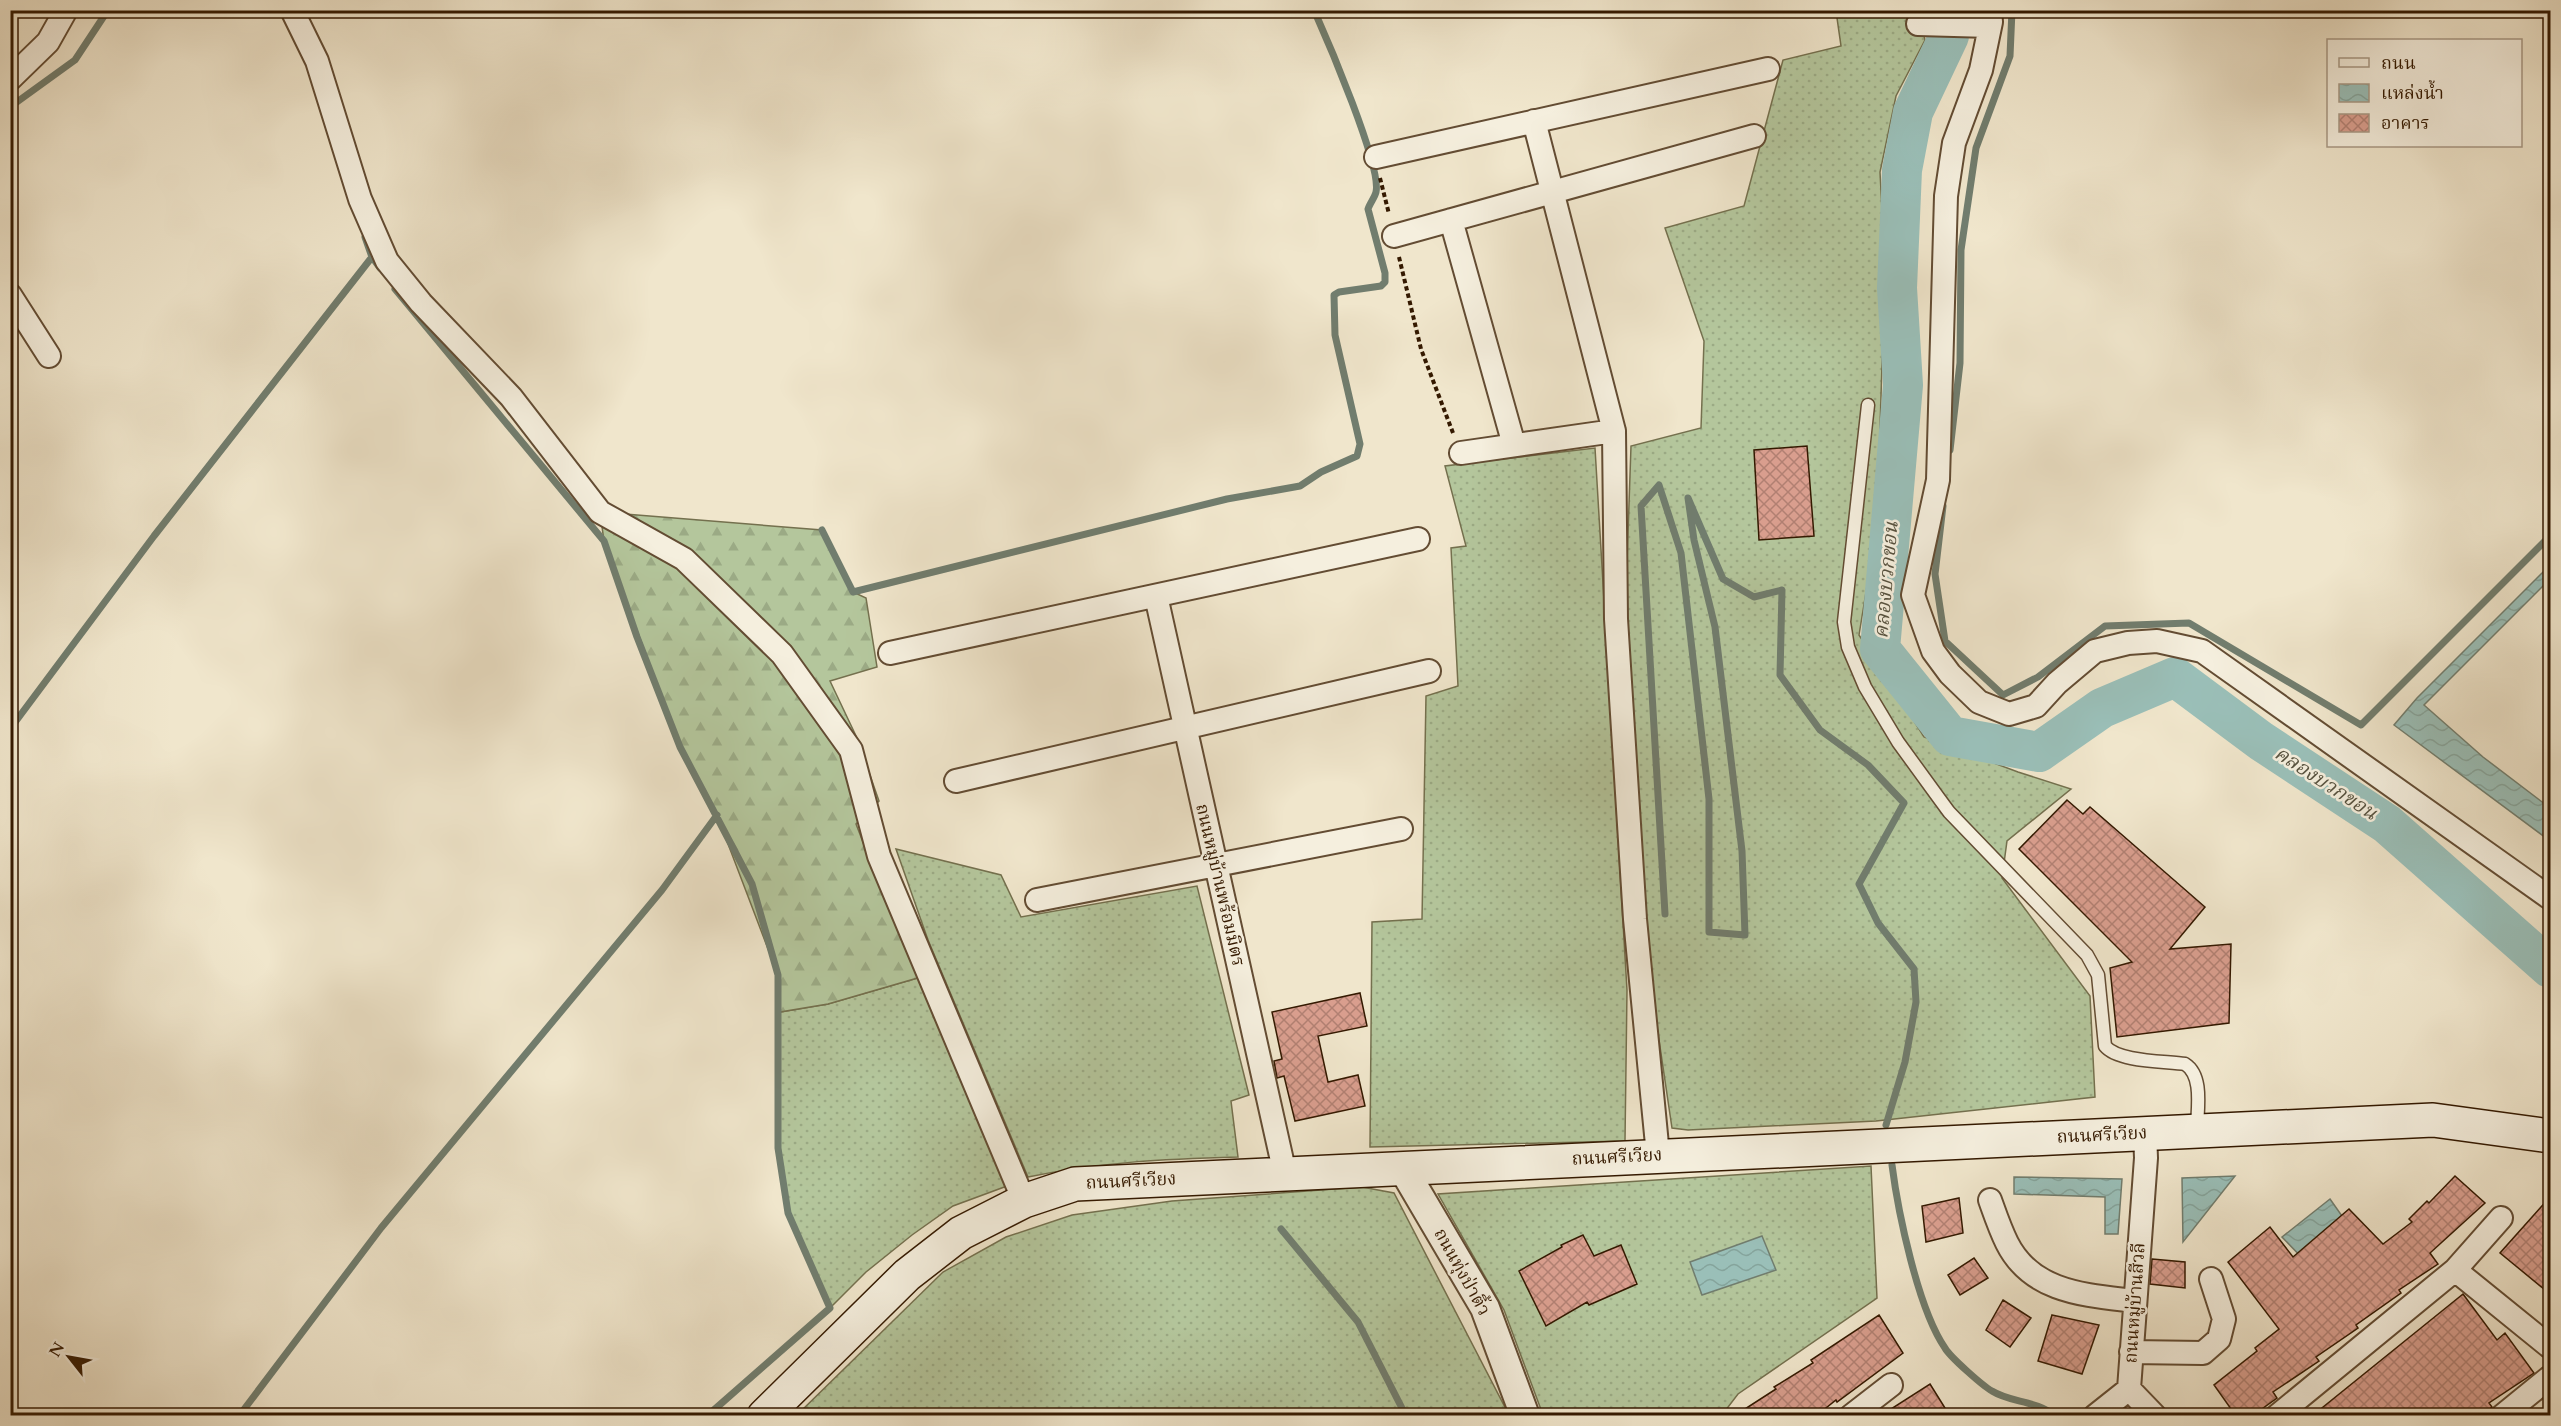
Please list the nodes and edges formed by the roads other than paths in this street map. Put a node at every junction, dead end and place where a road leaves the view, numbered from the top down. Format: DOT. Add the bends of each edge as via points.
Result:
graph roads {
  1 [pos="66,10"];
  2 [pos="292,10"];
  3 [pos="1990,18"];
  4 [pos="1918,24"];
  5 [pos="1768,69"];
  6 [pos="10,79"];
  7 [pos="1534,121"];
  8 [pos="1754,136"];
  9 [pos="1376,157"];
  10 [pos="1553,192"];
  11 [pos="1451,220"];
  12 [pos="1394,236"];
  13 [pos="10,295"];
  14 [pos="50,356"];
  15 [pos="1868,405"];
  16 [pos="1614,431"];
  17 [pos="1514,445"];
  18 [pos="1461,453"];
  19 [pos="1418,539"];
  20 [pos="1156,596"];
  21 [pos="890,653"];
  22 [pos="1428,671"];
  23 [pos="1185,728"];
  24 [pos="956,781"];
  25 [pos="1401,829"];
  26 [pos="1216,866"];
  27 [pos="2550,898"];
  28 [pos="1037,900"];
  29 [pos="2197,1131"];
  30 [pos="2550,1136"];
  31 [pos="1658,1155"];
  32 [pos="2145,1156"];
  33 [pos="1402,1167"];
  34 [pos="1285,1174"];
  35 [pos="1990,1200"];
  36 [pos="1024,1201"];
  37 [pos="2501,1218"];
  38 [pos="2455,1270"];
  39 [pos="2211,1279"];
  40 [pos="2135,1301"];
  41 [pos="2550,1347"];
  42 [pos="2132,1352"];
  43 [pos="2550,1377"];
  44 [pos="1891,1385"];
  45 [pos="2129,1389"];
  46 [pos="2098,1413"];
  47 [pos="764,1416"];
  48 [pos="1525,1416"];
  49 [pos="1851,1416"];
  50 [pos="2155,1416"];
  51 [pos="2277,1416"];
  52 [pos="2502,1416"];
  1 -- 6 [label="street" via="48,42"];
  2 -- 36 [label="street" via="317,61 360,199 387,261 421,303 511,397 600,513 684,559 782,654 851,750 879,856"];
  3 -- 4 [label="street"];
  3 -- 27 [label="street" via="1981,70 1954,144 1946,196 1938,480 1913,595 1933,651 1979,702 2009,714 2036,706 2095,651 2157,641 2202,651"];
  5 -- 7 [label="street"];
  7 -- 9 [label="street"];
  7 -- 10 [label="street"];
  8 -- 10 [label="street"];
  10 -- 11 [label="street"];
  10 -- 16 [label="street"];
  11 -- 12 [label="street"];
  11 -- 17 [label="street"];
  13 -- 14 [label="street"];
  15 -- 29 [label="lane" via="1844,622 1854,667 1898,742 1949,812 2087,955 2098,975 2105,1046 2109,1051 2192,1068 2197,1079"];
  16 -- 17 [label="street"];
  16 -- 31 [label="street" via="1616,619 1635,919"];
  17 -- 18 [label="street"];
  19 -- 20 [label="street"];
  20 -- 21 [label="street"];
  20 -- 23 [label="street, ถนนหมู่บ้านพร้อมมิตร"];
  22 -- 23 [label="street"];
  23 -- 24 [label="street"];
  23 -- 26 [label="street, ถนนหมู่บ้านพร้อมมิตร"];
  25 -- 26 [label="street"];
  26 -- 28 [label="street"];
  26 -- 34 [label="street, ถนนหมู่บ้านพร้อมมิตร"];
  29 -- 30 [label="main road, ถนนศรีเวียง" via="2433,1120"];
  29 -- 32 [label="main road, ถนนศรีเวียง"];
  31 -- 32 [label="main road, ถนนศรีเวียง"];
  31 -- 33 [label="main road, ถนนศรีเวียง"];
  32 -- 40 [label="street, ถนนหมู่บ้านสีวลี"];
  33 -- 34 [label="main road, ถนนศรีเวียง"];
  33 -- 48 [label="street, ถนนทุ่งป่าติ้ว" via="1485,1308"];
  34 -- 36 [label="main road, ถนนศรีเวียง" via="1074,1184"];
  35 -- 40 [label="street" via="2008,1245 2024,1267 2045,1283"];
  36 -- 47 [label="main road, ถนนศรีเวียง" via="961,1233 907,1275"];
  37 -- 38 [label="street"];
  38 -- 41 [label="street"];
  38 -- 51 [label="street"];
  39 -- 42 [label="street" via="2224,1318 2219,1340 2203,1353"];
  40 -- 42 [label="street, ถนนหมู่บ้านสีวลี"];
  42 -- 45 [label="street, ถนนหมู่บ้านสีวลี"];
  43 -- 52 [label="street"];
  44 -- 49 [label="street"];
  45 -- 46 [label="street"];
  45 -- 50 [label="street, ถนนหมู่บ้านสีวลี"];
}
